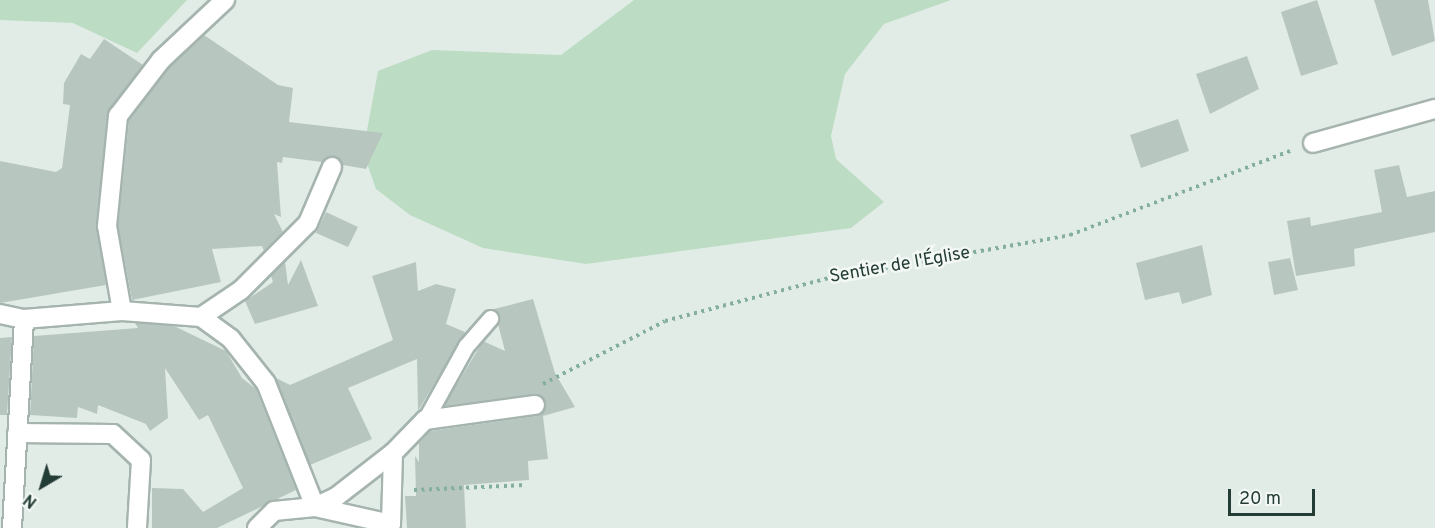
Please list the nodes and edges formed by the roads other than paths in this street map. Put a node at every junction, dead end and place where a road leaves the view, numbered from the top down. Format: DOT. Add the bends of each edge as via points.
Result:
graph roads {
  1 [pos="212,0"];
  2 [pos="225,0"];
  3 [pos="205,19"];
  4 [pos="1435,109"];
  5 [pos="1313,143"];
  6 [pos="332,167"];
  7 [pos="122,311"];
  8 [pos="0,314"];
  9 [pos="201,317"];
  10 [pos="490,318"];
  11 [pos="24,319"];
  12 [pos="535,405"];
  13 [pos="425,420"];
  14 [pos="17,433"];
  15 [pos="393,453"];
  16 [pos="315,507"];
  17 [pos="392,526"];
  18 [pos="12,528"];
  19 [pos="137,528"];
  20 [pos="257,528"];
  1 -- 3 [label="street"];
  2 -- 3 [label="street"];
  3 -- 7 [label="street" via="161,60 118,116 106,226"];
  4 -- 5 [label="street"];
  6 -- 9 [label="street" via="308,223 241,290"];
  7 -- 9 [label="street"];
  7 -- 11 [label="street"];
  8 -- 11 [label="street"];
  9 -- 16 [label="street" via="231,339 266,383"];
  10 -- 13 [label="lane" via="465,346"];
  11 -- 14 [label="street"];
  12 -- 13 [label="street"];
  13 -- 15 [label="street"];
  14 -- 18 [label="street"];
  14 -- 19 [label="street" via="113,434 141,459"];
  15 -- 16 [label="street"];
  15 -- 17 [label="street"];
  16 -- 17 [label="street"];
  16 -- 20 [label="street" via="274,511"];
}
